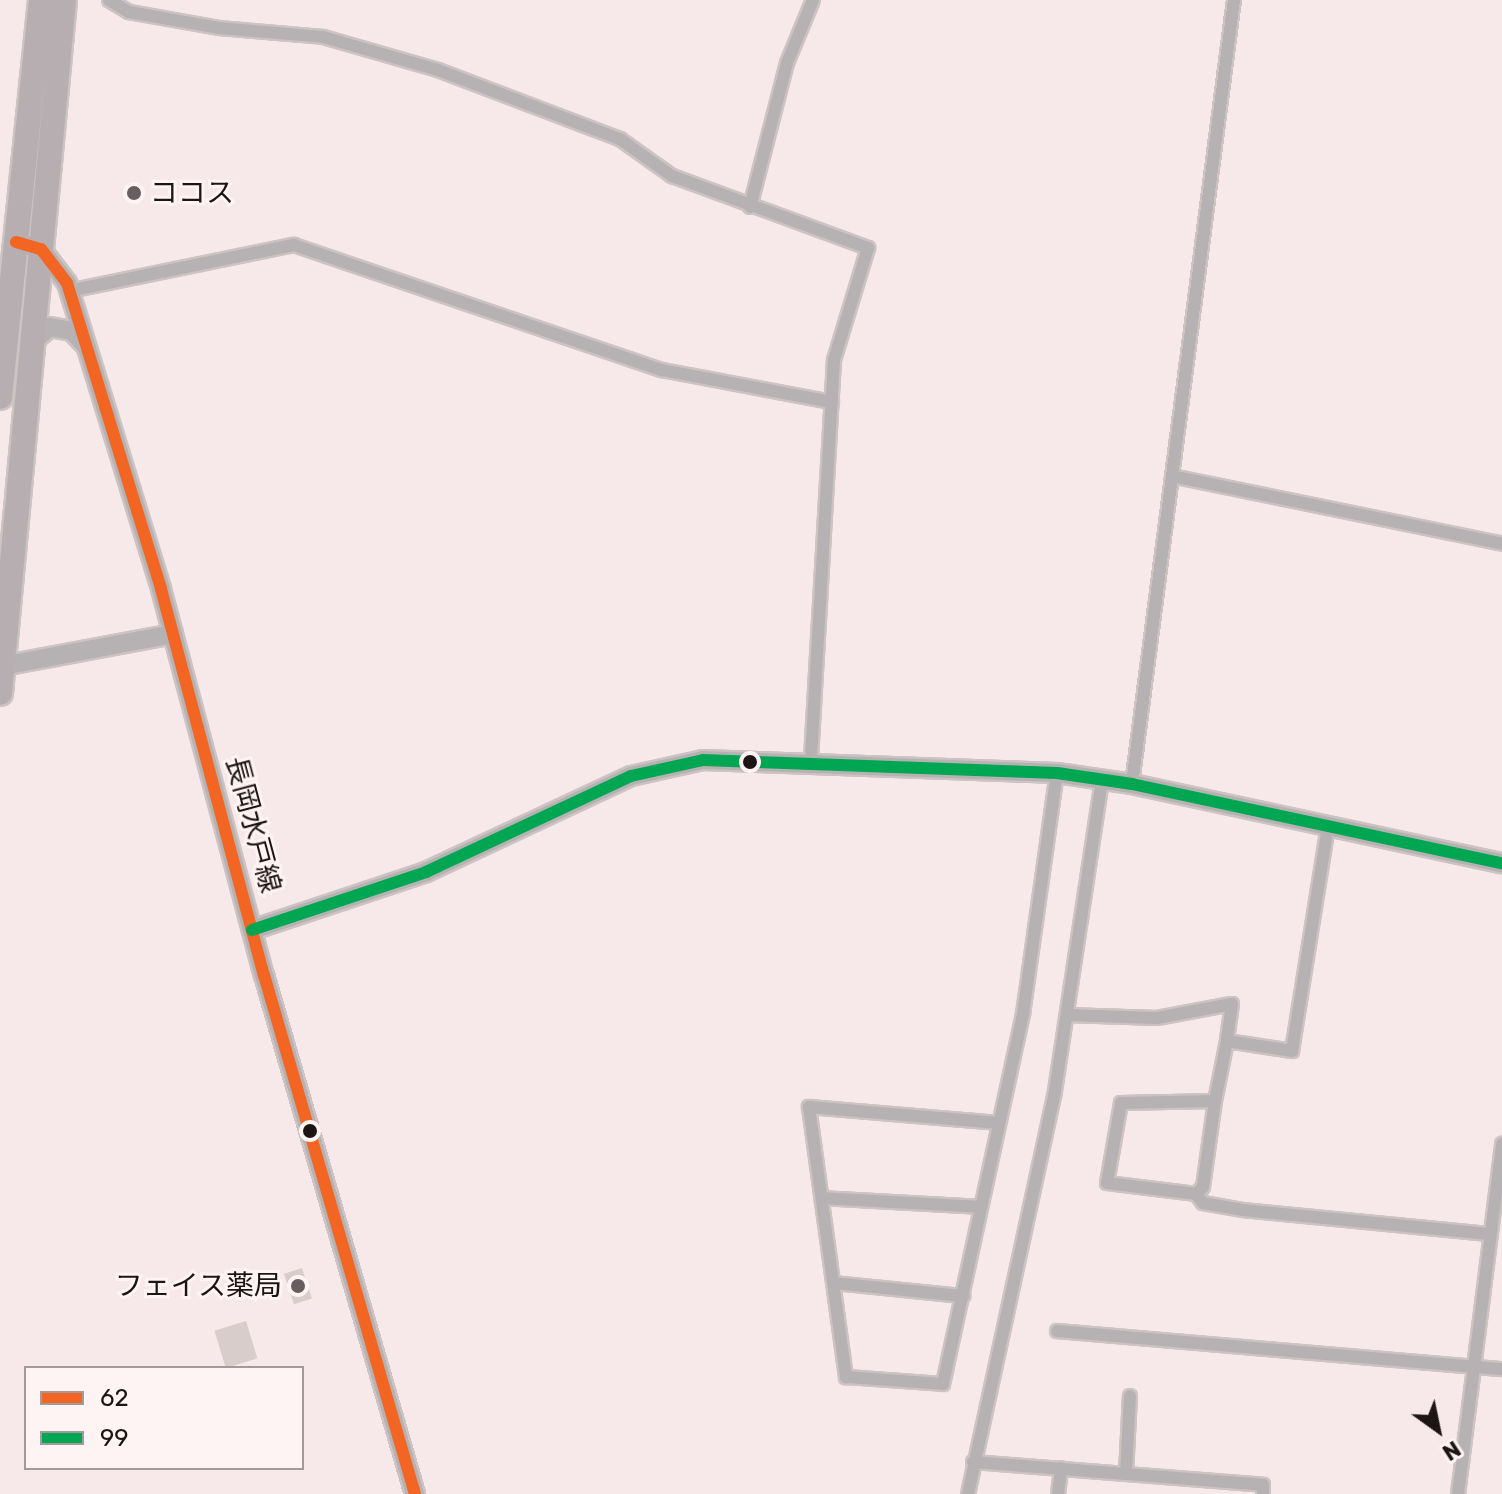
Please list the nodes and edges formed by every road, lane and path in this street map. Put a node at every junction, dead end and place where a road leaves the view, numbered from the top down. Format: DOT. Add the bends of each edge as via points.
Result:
graph roads {
  1 [pos="41,0"];
  2 [pos="64,0"];
  3 [pos="109,0"];
  4 [pos="813,0"];
  5 [pos="1234,0"];
  6 [pos="750,207"];
  7 [pos="16,242"];
  8 [pos="41,249"];
  9 [pos="69,291"];
  10 [pos="32,342"];
  11 [pos="86,346"];
  12 [pos="0,397"];
  13 [pos="832,402"];
  14 [pos="1172,476"];
  15 [pos="1502,544"];
  16 [pos="173,634"];
  17 [pos="2,666"];
  18 [pos="0,693"];
  19 [pos="811,763"];
  20 [pos="1057,773"];
  21 [pos="1102,780"];
  22 [pos="1132,784"];
  23 [pos="1328,826"];
  24 [pos="1502,863"];
  25 [pos="252,930"];
  26 [pos="1067,1015"];
  27 [pos="1227,1041"];
  28 [pos="1215,1101"];
  29 [pos="999,1123"];
  30 [pos="1502,1144"];
  31 [pos="1196,1194"];
  32 [pos="822,1198"];
  33 [pos="981,1207"];
  34 [pos="1488,1234"];
  35 [pos="834,1283"];
  36 [pos="963,1296"];
  37 [pos="1057,1331"];
  38 [pos="1472,1367"];
  39 [pos="1502,1369"];
  40 [pos="1130,1396"];
  41 [pos="973,1462"];
  42 [pos="1061,1468"];
  43 [pos="1126,1474"];
  44 [pos="415,1494"];
  45 [pos="968,1494"];
  46 [pos="1058,1494"];
  47 [pos="1263,1494"];
  48 [pos="1458,1494"];
  1 -- 7 [label="highway"];
  2 -- 8 [label="highway"];
  3 -- 6 [label="street" via="129,12 204,25 323,37 438,70 620,139 672,176"];
  4 -- 6 [label="street" via="787,63"];
  5 -- 14 [label="street"];
  6 -- 13 [label="street" via="868,248 834,360"];
  7 -- 8 [label="street"];
  7 -- 12 [label="highway"];
  8 -- 9 [label="street, 長岡水戸線"];
  8 -- 10 [label="highway"];
  9 -- 11 [label="street, 長岡水戸線"];
  9 -- 13 [label="street" via="294,245 662,370"];
  10 -- 11 [label="street" via="50,327 72,331"];
  10 -- 17 [label="highway"];
  11 -- 16 [label="street, 長岡水戸線"];
  13 -- 19 [label="street"];
  14 -- 15 [label="street"];
  14 -- 22 [label="street"];
  16 -- 17 [label="street"];
  16 -- 25 [label="street, 長岡水戸線"];
  17 -- 18 [label="highway"];
  19 -- 20 [label="street"];
  19 -- 25 [label="street" via="716,759 651,768 426,872"];
  20 -- 21 [label="street"];
  20 -- 29 [label="street" via="1023,1014"];
  21 -- 22 [label="street"];
  21 -- 26 [label="street"];
  22 -- 23 [label="street"];
  23 -- 24 [label="street"];
  23 -- 27 [label="street" via="1292,1051"];
  25 -- 44 [label="street, 長岡水戸線"];
  26 -- 27 [label="street" via="1157,1018 1232,1004"];
  26 -- 41 [label="street"];
  27 -- 28 [label="street"];
  28 -- 31 [label="street" via="1203,1187"];
  28 -- 31 [label="street" via="1121,1103 1107,1183"];
  29 -- 32 [label="street" via="809,1107"];
  29 -- 33 [label="street"];
  30 -- 34 [label="street"];
  31 -- 34 [label="street" via="1203,1203 1243,1210"];
  32 -- 33 [label="street"];
  32 -- 35 [label="street"];
  33 -- 36 [label="street"];
  34 -- 38 [label="street"];
  35 -- 36 [label="street"];
  35 -- 36 [label="street" via="846,1377 943,1384"];
  37 -- 38 [label="street"];
  38 -- 39 [label="street"];
  38 -- 48 [label="street"];
  40 -- 43 [label="street"];
  41 -- 42 [label="street"];
  41 -- 45 [label="street"];
  42 -- 43 [label="street"];
  42 -- 46 [label="street"];
  43 -- 47 [label="street" via="1263,1485"];
}
